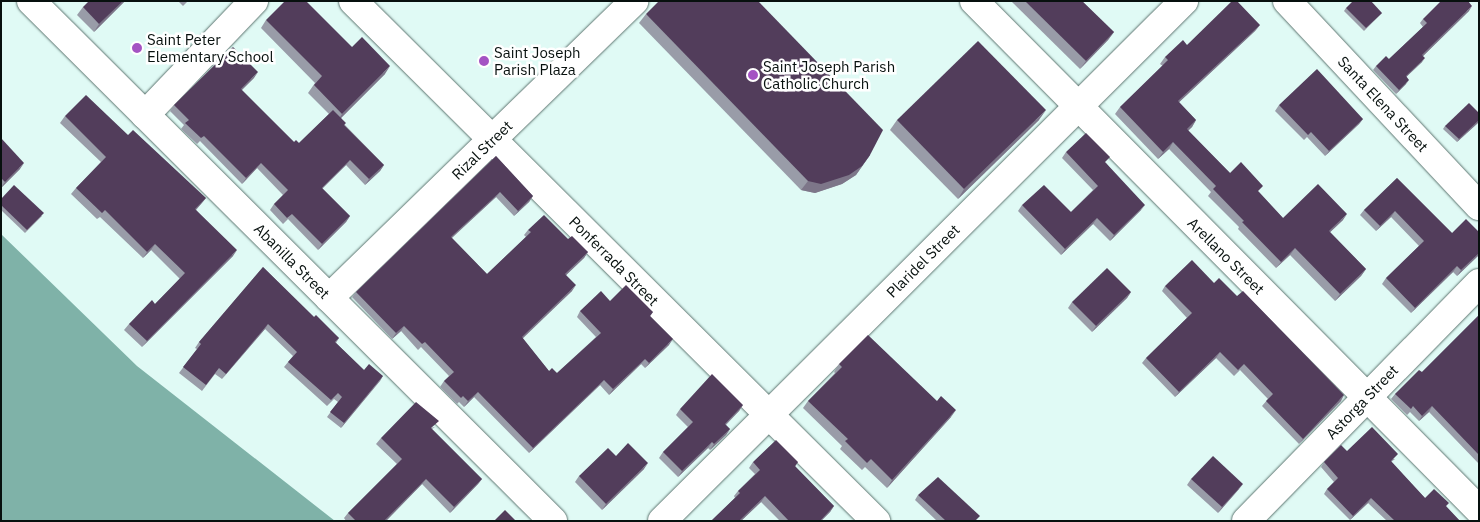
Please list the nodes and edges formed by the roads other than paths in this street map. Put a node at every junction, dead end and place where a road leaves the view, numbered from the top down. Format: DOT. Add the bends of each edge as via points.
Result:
graph roads {
  1 [pos="31,1"];
  2 [pos="254,1"];
  3 [pos="353,1"];
  4 [pos="634,1"];
  5 [pos="974,1"];
  6 [pos="1184,1"];
  7 [pos="1287,1"];
  8 [pos="1078,106"];
  9 [pos="145,115"];
  10 [pos="492,141"];
  11 [pos="1479,206"];
  12 [pos="1479,283"];
  13 [pos="329,298"];
  14 [pos="1367,397"];
  15 [pos="768,414"];
  16 [pos="1479,510"];
  17 [pos="553,521"];
  18 [pos="662,521"];
  19 [pos="876,521"];
  20 [pos="1246,521"];
  1 -- 9 [label="street, Abanilla Street"];
  2 -- 9 [label="street"];
  3 -- 10 [label="street, Ponferrada Street"];
  4 -- 10 [label="street, Rizal Street"];
  5 -- 8 [label="street, Arellano Street"];
  6 -- 8 [label="street, Plaridel Street"];
  7 -- 11 [label="street, Santa Elena Street"];
  8 -- 14 [label="street, Arellano Street"];
  8 -- 15 [label="street, Plaridel Street"];
  9 -- 13 [label="street, Abanilla Street"];
  10 -- 13 [label="street, Rizal Street"];
  10 -- 15 [label="street, Ponferrada Street"];
  12 -- 14 [label="street, Astorga Street"];
  13 -- 17 [label="street, Abanilla Street"];
  14 -- 16 [label="street, Arellano Street"];
  14 -- 20 [label="street, Astorga Street"];
  15 -- 18 [label="street, Plaridel Street"];
  15 -- 19 [label="street, Ponferrada Street"];
}
